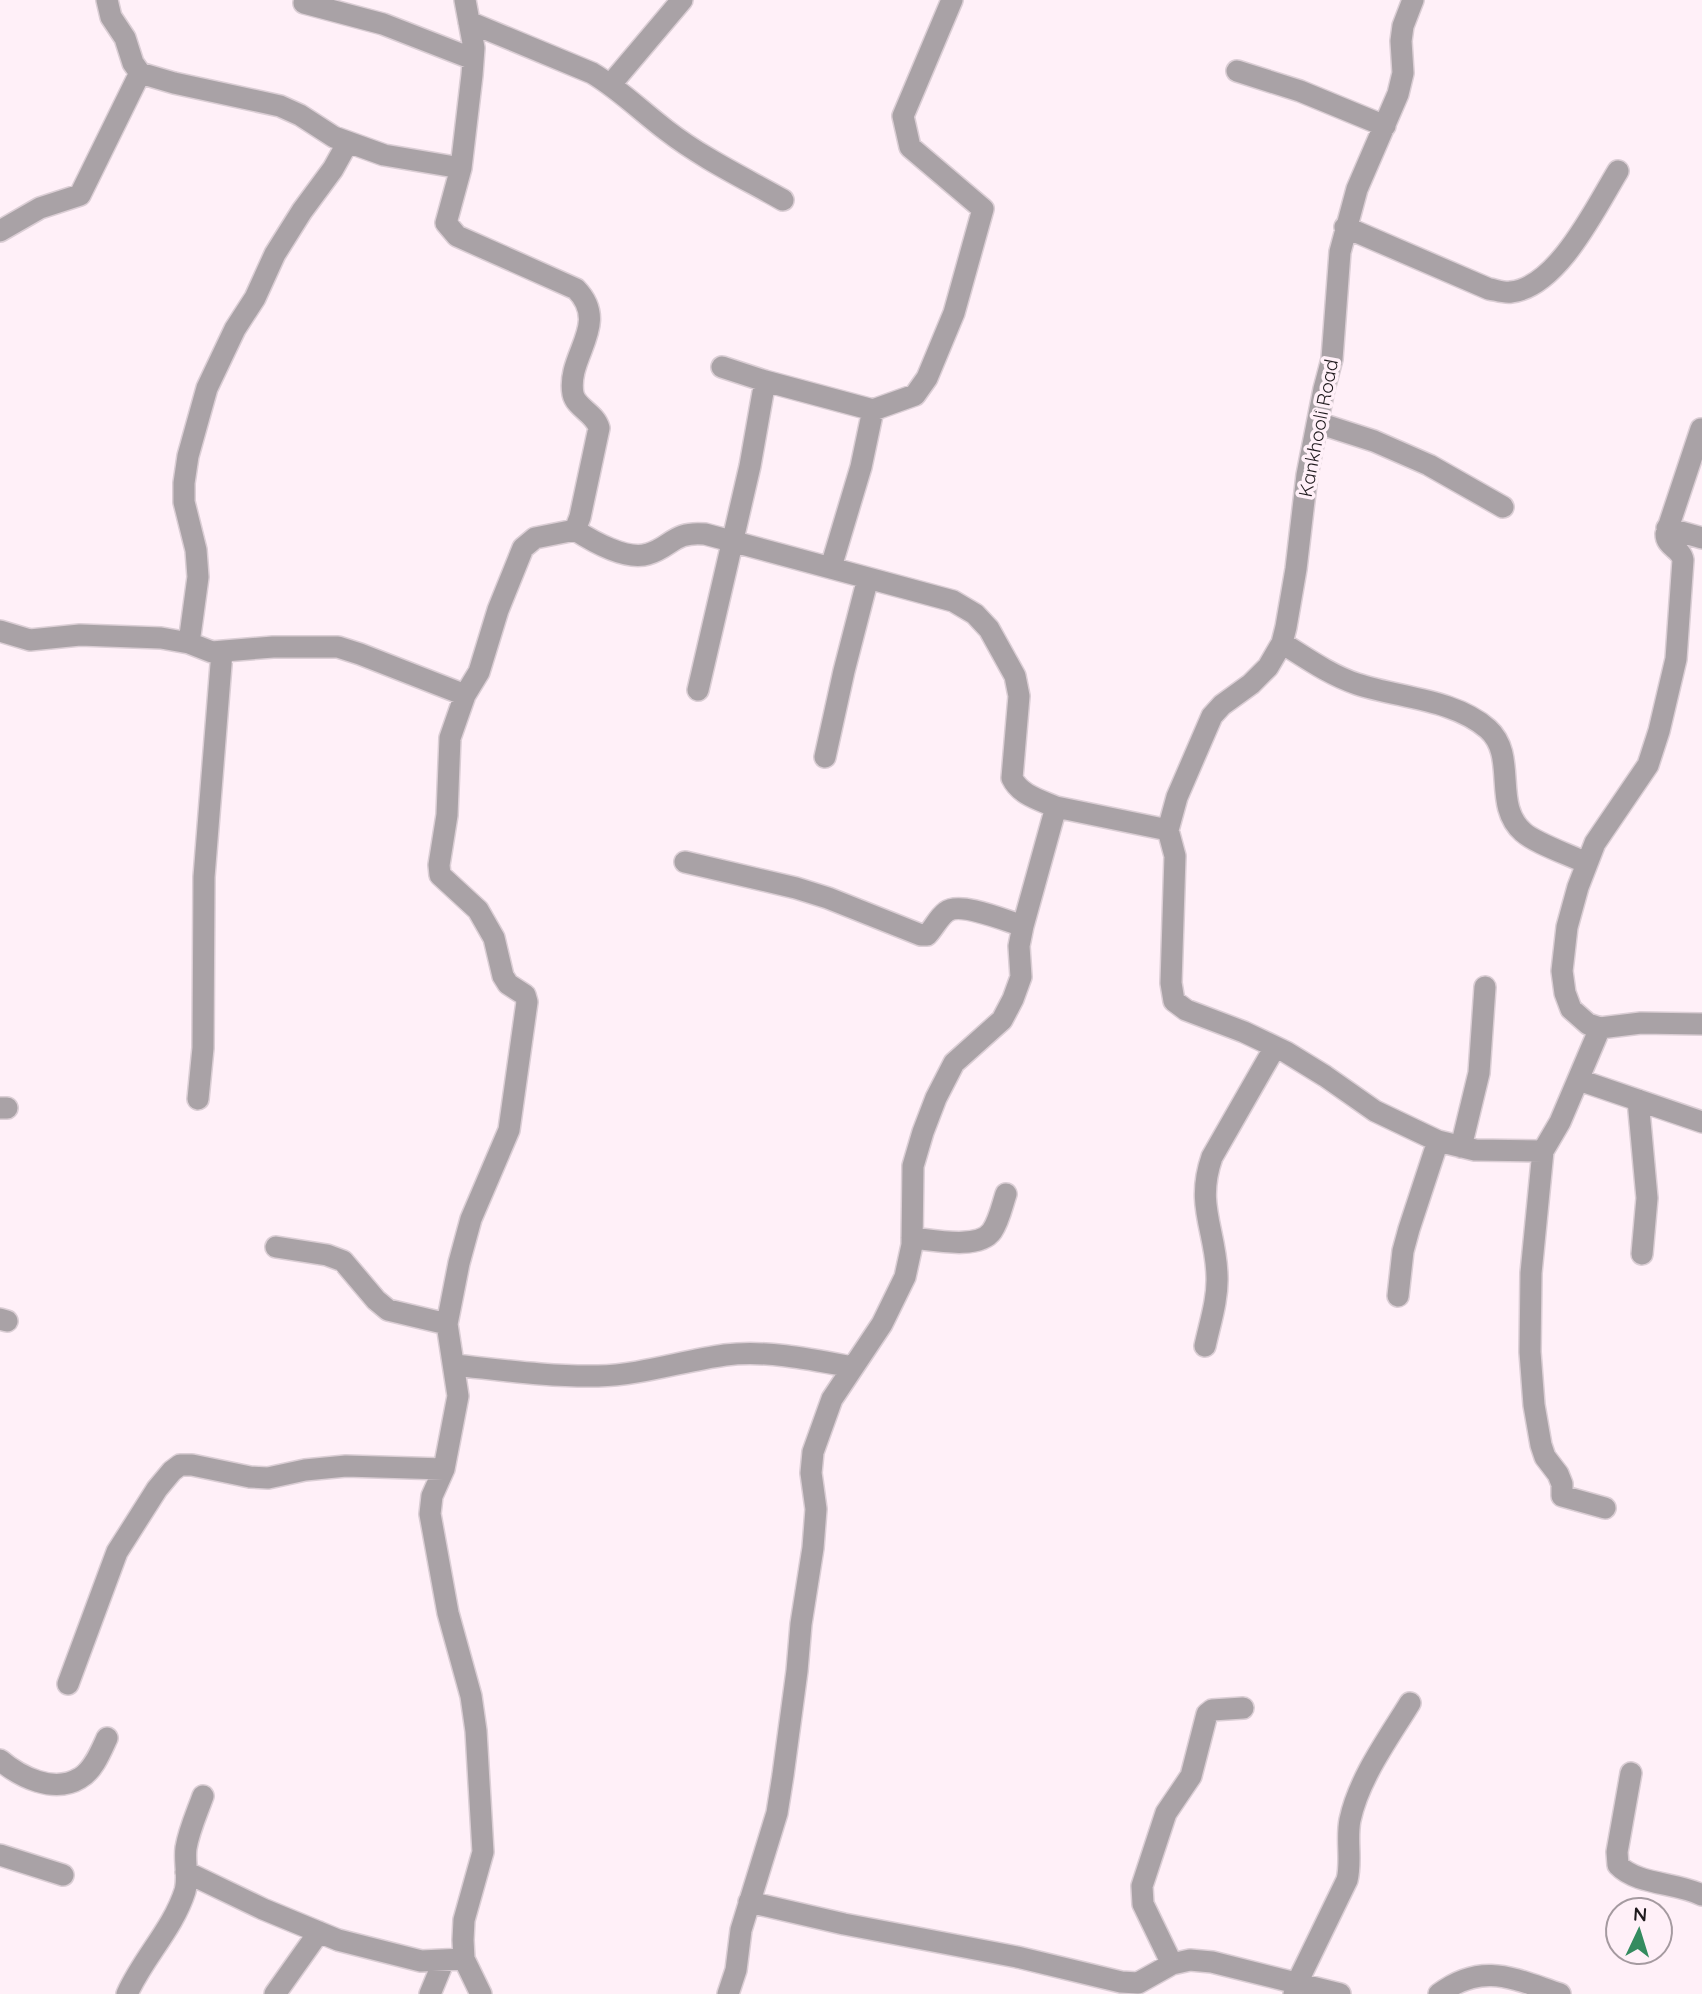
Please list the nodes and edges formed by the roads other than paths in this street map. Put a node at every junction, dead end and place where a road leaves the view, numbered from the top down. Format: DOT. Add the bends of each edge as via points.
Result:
graph roads {
  1 [pos="107,0"];
  2 [pos="465,0"];
  3 [pos="682,0"];
  4 [pos="952,0"];
  5 [pos="1413,0"];
  6 [pos="304,3"];
  7 [pos="470,22"];
  8 [pos="473,59"];
  9 [pos="1237,71"];
  10 [pos="140,73"];
  11 [pos="611,84"];
  12 [pos="1385,126"];
  13 [pos="348,142"];
  14 [pos="461,168"];
  15 [pos="1618,171"];
  16 [pos="783,200"];
  17 [pos="1345,227"];
  18 [pos="0,231"];
  19 [pos="722,367"];
  20 [pos="765,382"];
  21 [pos="873,410"];
  22 [pos="1318,423"];
  23 [pos="1701,429"];
  24 [pos="1503,507"];
  25 [pos="1667,528"];
  26 [pos="575,530"];
  27 [pos="1702,538"];
  28 [pos="731,541"];
  29 [pos="831,567"];
  30 [pos="869,578"];
  31 [pos="0,631"];
  32 [pos="189,643"];
  33 [pos="1282,643"];
  34 [pos="222,652"];
  35 [pos="698,690"];
  36 [pos="464,695"];
  37 [pos="825,757"];
  38 [pos="1056,807"];
  39 [pos="1168,830"];
  40 [pos="685,862"];
  41 [pos="1586,863"];
  42 [pos="1023,926"];
  43 [pos="1485,987"];
  44 [pos="1702,1024"];
  45 [pos="1600,1028"];
  46 [pos="1275,1047"];
  47 [pos="1579,1080"];
  48 [pos="198,1099"];
  49 [pos="1638,1100"];
  50 [pos="1702,1122"];
  51 [pos="1438,1141"];
  52 [pos="1461,1147"];
  53 [pos="1543,1151"];
  54 [pos="1006,1195"];
  55 [pos="912,1238"];
  56 [pos="275,1247"];
  57 [pos="1642,1254"];
  58 [pos="1398,1296"];
  59 [pos="446,1324"];
  60 [pos="1205,1346"];
  61 [pos="454,1365"];
  62 [pos="852,1367"];
  63 [pos="444,1469"];
  64 [pos="1605,1508"];
  65 [pos="68,1684"];
  66 [pos="1410,1703"];
  67 [pos="1243,1708"];
  68 [pos="107,1738"];
  69 [pos="0,1760"];
  70 [pos="1631,1773"];
  71 [pos="203,1796"];
  72 [pos="0,1855"];
  73 [pos="186,1871"];
  74 [pos="63,1875"];
  75 [pos="1702,1895"];
  76 [pos="749,1902"];
  77 [pos="319,1932"];
  78 [pos="454,1960"];
  79 [pos="1172,1964"];
  80 [pos="1094,1985"];
  81 [pos="1285,1987"];
  82 [pos="127,1994"];
  83 [pos="275,1994"];
  84 [pos="430,1994"];
  85 [pos="481,1994"];
  86 [pos="728,1994"];
  87 [pos="1340,1994"];
  88 [pos="1439,1994"];
  89 [pos="1560,1994"];
  1 -- 10 [label="street" via="111,18"];
  2 -- 7 [label="street"];
  3 -- 11 [label="street"];
  4 -- 21 [label="street" via="903,116 910,147 983,209 954,313 927,378 915,395"];
  5 -- 12 [label="street, Kankhooli Road" via="1403,26 1403,73"];
  6 -- 8 [label="street" via="383,24"];
  7 -- 8 [label="street"];
  7 -- 11 [label="street"];
  8 -- 14 [label="street"];
  9 -- 12 [label="street"];
  10 -- 13 [label="street" via="280,106"];
  10 -- 18 [label="street" via="80,195 40,208"];
  11 -- 16 [label="street" via="666,130"];
  12 -- 17 [label="street, Kankhooli Road"];
  13 -- 14 [label="street" via="384,155"];
  13 -- 32 [label="street" via="275,254 207,388 184,483 198,577"];
  14 -- 26 [label="street" via="447,212 451,230 576,289 589,306 573,395 599,428"];
  15 -- 17 [label="street" via="1562,260 1542,277 1512,292 1489,289"];
  17 -- 22 [label="street, Kankhooli Road" via="1332,359"];
  19 -- 20 [label="street"];
  20 -- 21 [label="street"];
  20 -- 28 [label="street"];
  21 -- 29 [label="street"];
  22 -- 24 [label="street" via="1374,440"];
  22 -- 33 [label="street, Kankhooli Road"];
  23 -- 25 [label="street"];
  25 -- 27 [label="street"];
  25 -- 41 [label="street" via="1666,539 1683,560 1676,659 1659,731 1648,765"];
  26 -- 28 [label="street" via="593,542 635,555 648,555 692,533"];
  26 -- 36 [label="street" via="535,538 523,548 478,673"];
  28 -- 29 [label="street"];
  28 -- 35 [label="street"];
  29 -- 30 [label="street"];
  30 -- 37 [label="street"];
  30 -- 38 [label="street" via="953,601 989,629 1015,676 1019,696 1012,778 1025,794"];
  31 -- 32 [label="street" via="30,640 80,635"];
  32 -- 34 [label="street"];
  33 -- 39 [label="street, Kankhooli Road" via="1268,667 1212,716"];
  33 -- 41 [label="street" via="1354,683 1472,717 1501,743 1513,820 1524,834"];
  34 -- 36 [label="street" via="338,647"];
  34 -- 48 [label="street" via="204,877 203,1048"];
  36 -- 59 [label="street" via="450,738 440,875 488,925 503,976 525,995 527,1013 509,1130 471,1219"];
  38 -- 39 [label="street"];
  38 -- 42 [label="street"];
  39 -- 46 [label="street" via="1175,856 1174,1001"];
  40 -- 42 [label="street" via="796,888 921,935 952,909"];
  41 -- 45 [label="street" via="1567,927 1562,971 1571,1009"];
  42 -- 55 [label="street" via="1021,977 1013,999 1002,1020 954,1063 936,1098 913,1166"];
  43 -- 52 [label="street" via="1479,1073"];
  44 -- 45 [label="street"];
  45 -- 47 [label="street"];
  46 -- 51 [label="street" via="1375,1111"];
  46 -- 60 [label="street" via="1207,1171 1205,1214 1217,1289"];
  47 -- 49 [label="street"];
  47 -- 53 [label="street"];
  49 -- 50 [label="street"];
  49 -- 57 [label="street" via="1647,1198"];
  51 -- 52 [label="street"];
  51 -- 58 [label="street" via="1409,1229"];
  52 -- 53 [label="street"];
  53 -- 64 [label="street" via="1531,1273 1530,1352 1536,1418 1545,1457 1558,1474 1562,1496"];
  54 -- 55 [label="street" via="992,1232 984,1239"];
  55 -- 62 [label="street" via="905,1277 894,1301"];
  56 -- 59 [label="street" via="343,1261 388,1310"];
  59 -- 61 [label="street"];
  61 -- 62 [label="street" via="599,1376 726,1355 766,1354"];
  61 -- 63 [label="street" via="458,1396"];
  62 -- 76 [label="street" via="832,1399 813,1452 813,1548 783,1775 777,1813"];
  63 -- 65 [label="street" via="346,1466 268,1478 180,1465 157,1489 117,1552"];
  63 -- 78 [label="street" via="430,1514 447,1612 471,1696 483,1824 483,1852 463,1940"];
  66 -- 81 [label="street" via="1354,1804 1347,1880"];
  67 -- 79 [label="street" via="1207,1714 1191,1776 1166,1813 1142,1886 1143,1904"];
  68 -- 69 [label="street" via="81,1778 68,1783 26,1779"];
  70 -- 75 [label="street" via="1618,1865 1635,1877"];
  71 -- 73 [label="street" via="189,1835"];
  72 -- 74 [label="street"];
  73 -- 77 [label="street"];
  73 -- 82 [label="street" via="186,1887 177,1909"];
  76 -- 80 [label="street" via="1017,1957"];
  76 -- 86 [label="street"];
  77 -- 78 [label="street" via="377,1952 421,1961"];
  77 -- 83 [label="street"];
  78 -- 84 [label="street"];
  78 -- 85 [label="street"];
  79 -- 80 [label="street" via="1138,1983"];
  79 -- 81 [label="street" via="1212,1962"];
  81 -- 87 [label="street"];
  88 -- 89 [label="street" via="1460,1979 1479,1975 1512,1979"];
}
